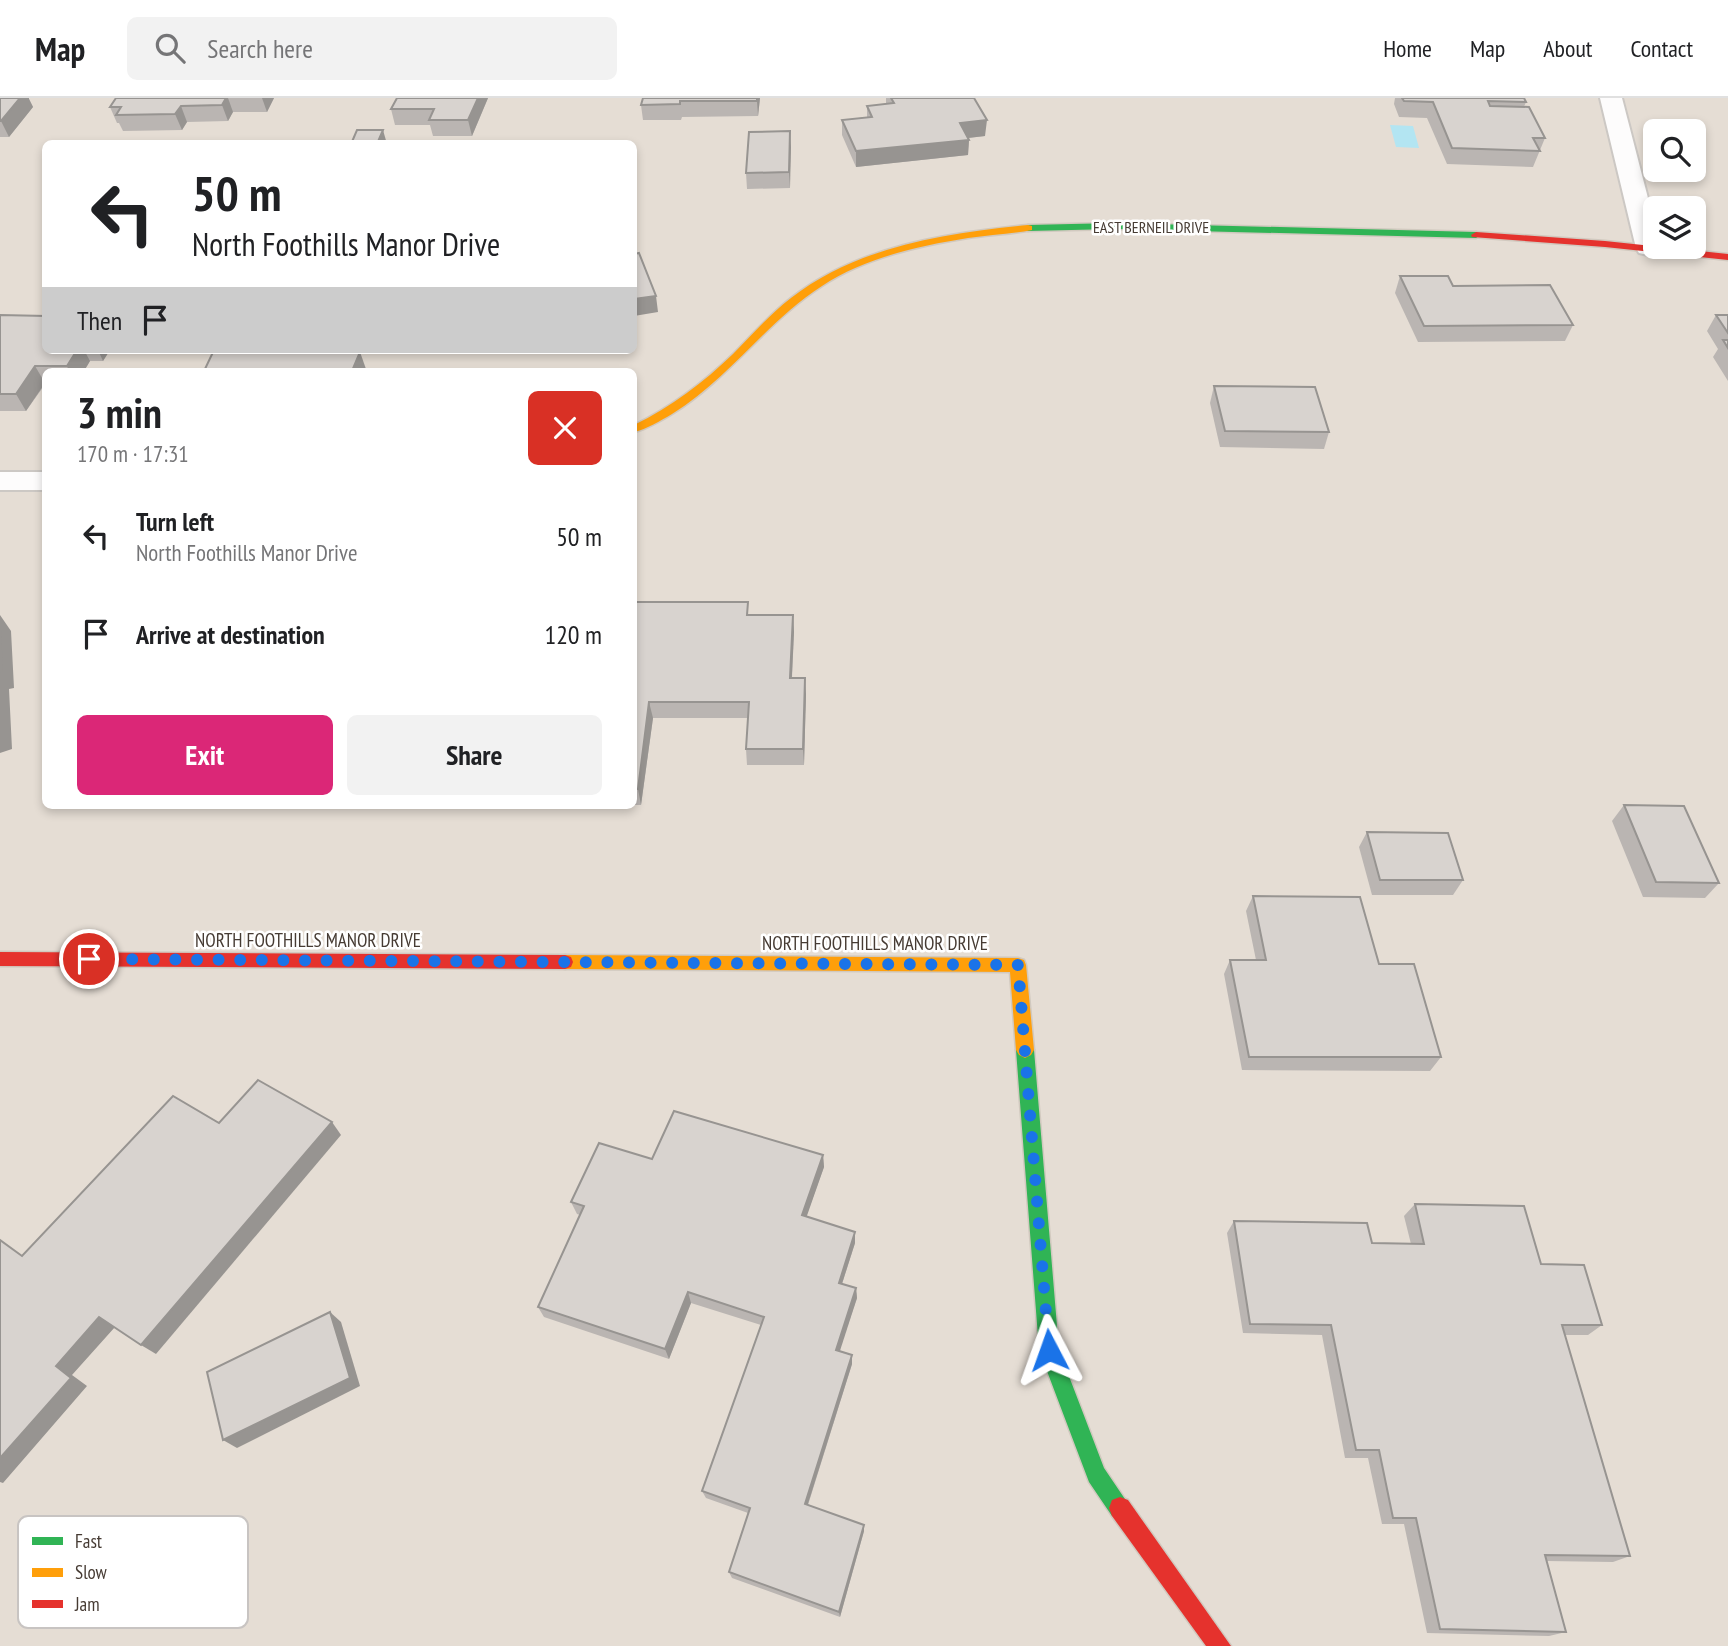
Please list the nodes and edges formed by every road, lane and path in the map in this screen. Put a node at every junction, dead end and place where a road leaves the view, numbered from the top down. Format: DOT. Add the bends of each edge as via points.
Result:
graph roads {
  1 [pos="1611,98"];
  2 [pos="1643,228"];
  3 [pos="1643,248"];
  4 [pos="1706,255"];
  5 [pos="1728,257"];
  6 [pos="637,427"];
  7 [pos="0,481"];
  8 [pos="42,481"];
  9 [pos="0,958"];
  10 [pos="1220,1646"];
  1 -- 2 [label="street"];
  3 -- 6 [label="street, EAST BERNEIL DRIVE" via="1394,230 1084,227 983,232 916,244 826,278 767,323 698,388"];
  4 -- 5 [label="street, EAST BERNEIL DRIVE"];
  7 -- 8 [label="street"];
  9 -- 10 [label="street, NORTH FOOTHILLS MANOR DRIVE" via="1018,965 1049,1350 1096,1475"];
}
